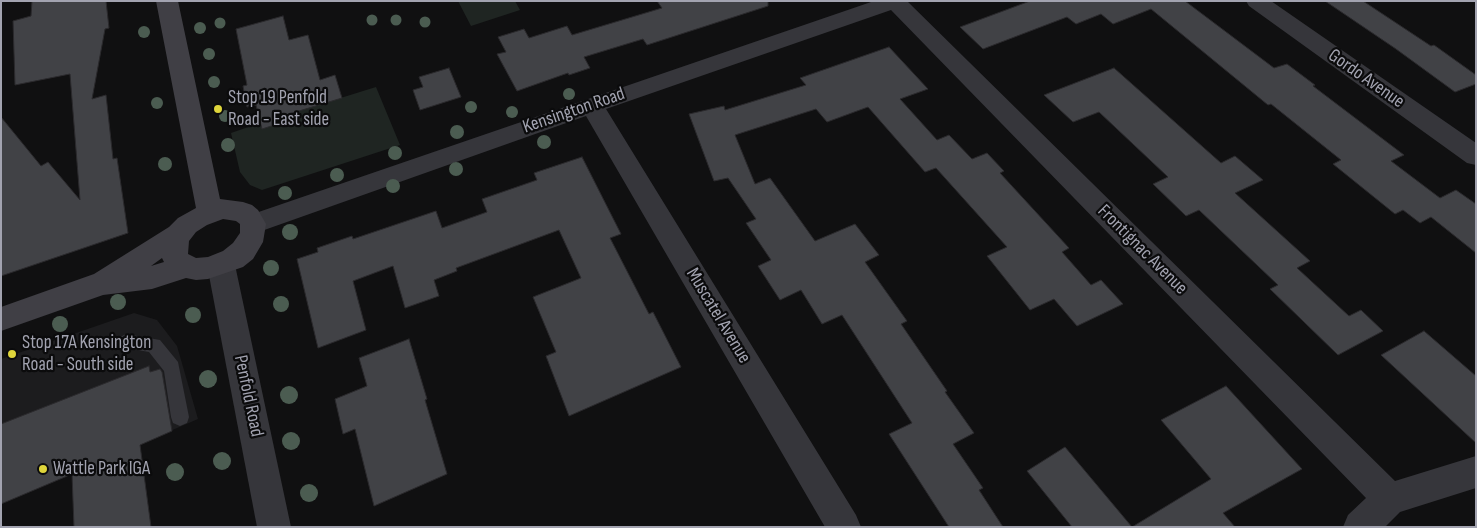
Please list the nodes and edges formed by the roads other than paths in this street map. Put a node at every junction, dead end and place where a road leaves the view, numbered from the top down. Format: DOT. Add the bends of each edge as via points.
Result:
graph roads {
  1 [pos="167,1"];
  2 [pos="1256,1"];
  3 [pos="896,2"];
  4 [pos="592,105"];
  5 [pos="1476,156"];
  6 [pos="210,212"];
  7 [pos="253,224"];
  8 [pos="178,235"];
  9 [pos="221,265"];
  10 [pos="186,267"];
  11 [pos="102,283"];
  12 [pos="1,319"];
  13 [pos="126,342"];
  14 [pos="180,417"];
  15 [pos="1476,472"];
  16 [pos="1390,499"];
  17 [pos="274,527"];
  18 [pos="844,527"];
  19 [pos="1360,527"];
  1 -- 6 [label="main road"];
  2 -- 5 [label="street, Gordo Avenue"];
  3 -- 4 [label="street, Kensington Road"];
  3 -- 16 [label="street, Frontignac Avenue"];
  4 -- 7 [label="street, Kensington Road"];
  4 -- 18 [label="street, Muscatel Avenue"];
  6 -- 7 [label="main road" via="222,209 242,212"];
  6 -- 8 [label="main road" via="187,225"];
  7 -- 9 [label="main road" via="250,242 233,259"];
  8 -- 10 [label="main road" via="174,254"];
  8 -- 11 [label="main road"];
  9 -- 10 [label="main road" via="196,269"];
  9 -- 17 [label="street, Penfold Road"];
  10 -- 11 [label="main road" via="152,277"];
  11 -- 12 [label="main road"];
  13 -- 14 [label="lane" via="154,345 172,368"];
  15 -- 16 [label="street"];
  16 -- 19 [label="street"];
}
